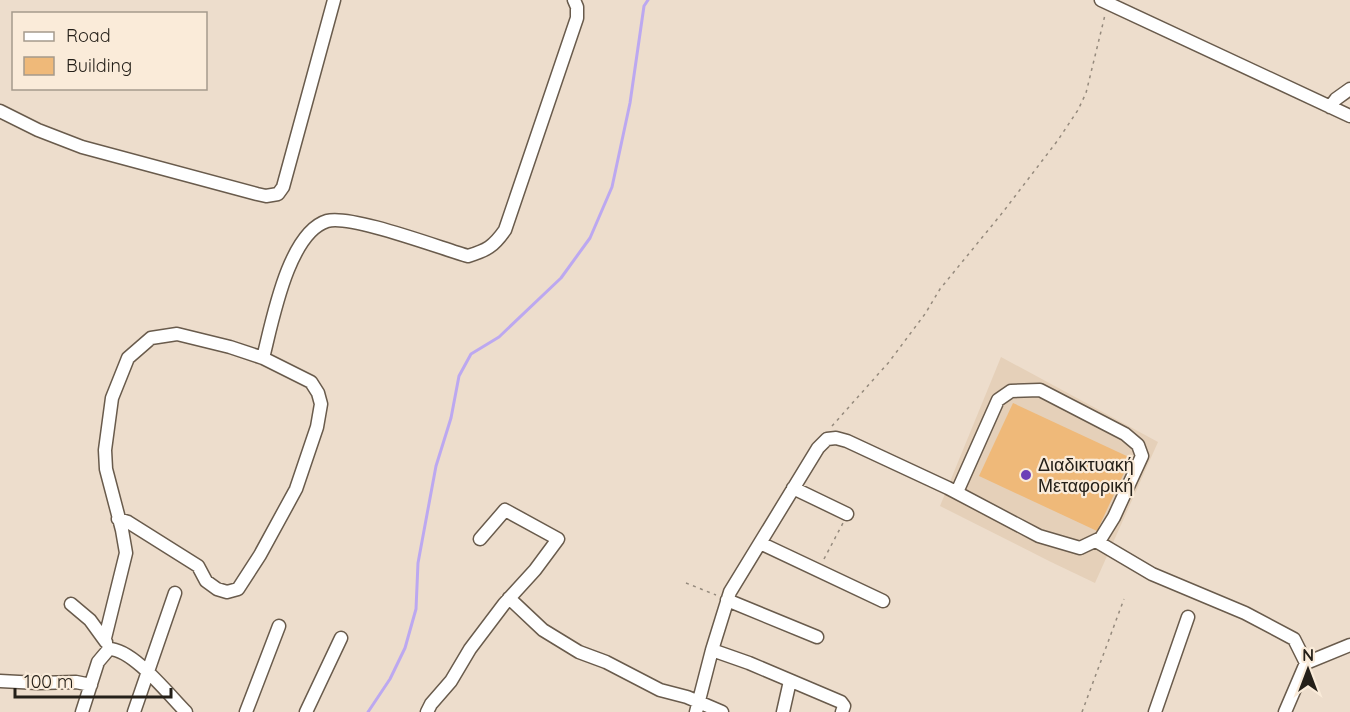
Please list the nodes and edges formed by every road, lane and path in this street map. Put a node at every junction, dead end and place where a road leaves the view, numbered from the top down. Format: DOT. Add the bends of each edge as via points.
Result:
graph roads {
  1 [pos="334,0"];
  2 [pos="574,0"];
  3 [pos="1104,1"];
  4 [pos="1350,89"];
  5 [pos="1330,107"];
  6 [pos="0,111"];
  7 [pos="1350,116"];
  8 [pos="263,358"];
  9 [pos="827,439"];
  10 [pos="793,488"];
  11 [pos="952,490"];
  12 [pos="117,514"];
  13 [pos="847,514"];
  14 [pos="480,539"];
  15 [pos="1096,541"];
  16 [pos="760,543"];
  17 [pos="818,570"];
  18 [pos="686,583"];
  19 [pos="176,592"];
  20 [pos="509,598"];
  21 [pos="1124,599"];
  22 [pos="728,600"];
  23 [pos="883,601"];
  24 [pos="71,604"];
  25 [pos="1188,617"];
  26 [pos="279,626"];
  27 [pos="817,637"];
  28 [pos="341,638"];
  29 [pos="107,643"];
  30 [pos="1350,645"];
  31 [pos="712,650"];
  32 [pos="1306,663"];
  33 [pos="147,673"];
  34 [pos="0,681"];
  35 [pos="790,681"];
  36 [pos="91,685"];
  37 [pos="698,707"];
  38 [pos="716,711"];
  39 [pos="82,712"];
  40 [pos="134,712"];
  41 [pos="186,712"];
  42 [pos="246,712"];
  43 [pos="306,712"];
  44 [pos="427,712"];
  45 [pos="783,712"];
  46 [pos="842,712"];
  47 [pos="1083,712"];
  48 [pos="1155,712"];
  49 [pos="1285,712"];
  1 -- 6 [label="street" via="278,194 257,194 82,147"];
  2 -- 8 [label="street" via="577,18 505,230 496,244 468,256 354,221 327,221 298,245 283,282"];
  3 -- 5 [label="street"];
  3 -- 9 [label="path" via="1091,76 1078,110 940,289 889,362 837,419"];
  4 -- 5 [label="street"];
  5 -- 7 [label="street"];
  8 -- 12 [label="street" via="177,334 152,338 128,358 112,398 105,450"];
  8 -- 12 [label="street" via="311,382 321,404 296,489 238,589 217,590 206,581 198,566"];
  9 -- 10 [label="street"];
  9 -- 11 [label="street" via="847,441"];
  10 -- 13 [label="street"];
  10 -- 16 [label="street"];
  11 -- 15 [label="street" via="1038,536 1080,548"];
  11 -- 15 [label="street" via="998,400 1011,391 1040,390 1125,434 1142,456 1114,517"];
  12 -- 29 [label="street" via="126,553"];
  13 -- 17 [label="path"];
  14 -- 20 [label="street" via="505,510 558,539"];
  15 -- 32 [label="street" via="1152,574 1245,613 1294,639"];
  16 -- 17 [label="street"];
  16 -- 22 [label="street"];
  17 -- 23 [label="street"];
  18 -- 22 [label="path"];
  19 -- 33 [label="street"];
  20 -- 37 [label="street" via="563,643 660,690 687,697"];
  20 -- 44 [label="street"];
  21 -- 47 [label="path"];
  22 -- 27 [label="street"];
  22 -- 31 [label="street"];
  24 -- 29 [label="street"];
  25 -- 48 [label="street"];
  26 -- 42 [label="street"];
  28 -- 43 [label="street"];
  29 -- 33 [label="street" via="132,657"];
  29 -- 36 [label="street"];
  30 -- 32 [label="street"];
  31 -- 35 [label="street"];
  31 -- 37 [label="street"];
  32 -- 49 [label="street"];
  33 -- 40 [label="street"];
  33 -- 41 [label="street"];
  34 -- 36 [label="street"];
  35 -- 45 [label="street"];
  35 -- 46 [label="street" via="841,702"];
  36 -- 39 [label="street"];
  37 -- 38 [label="street"];
}
